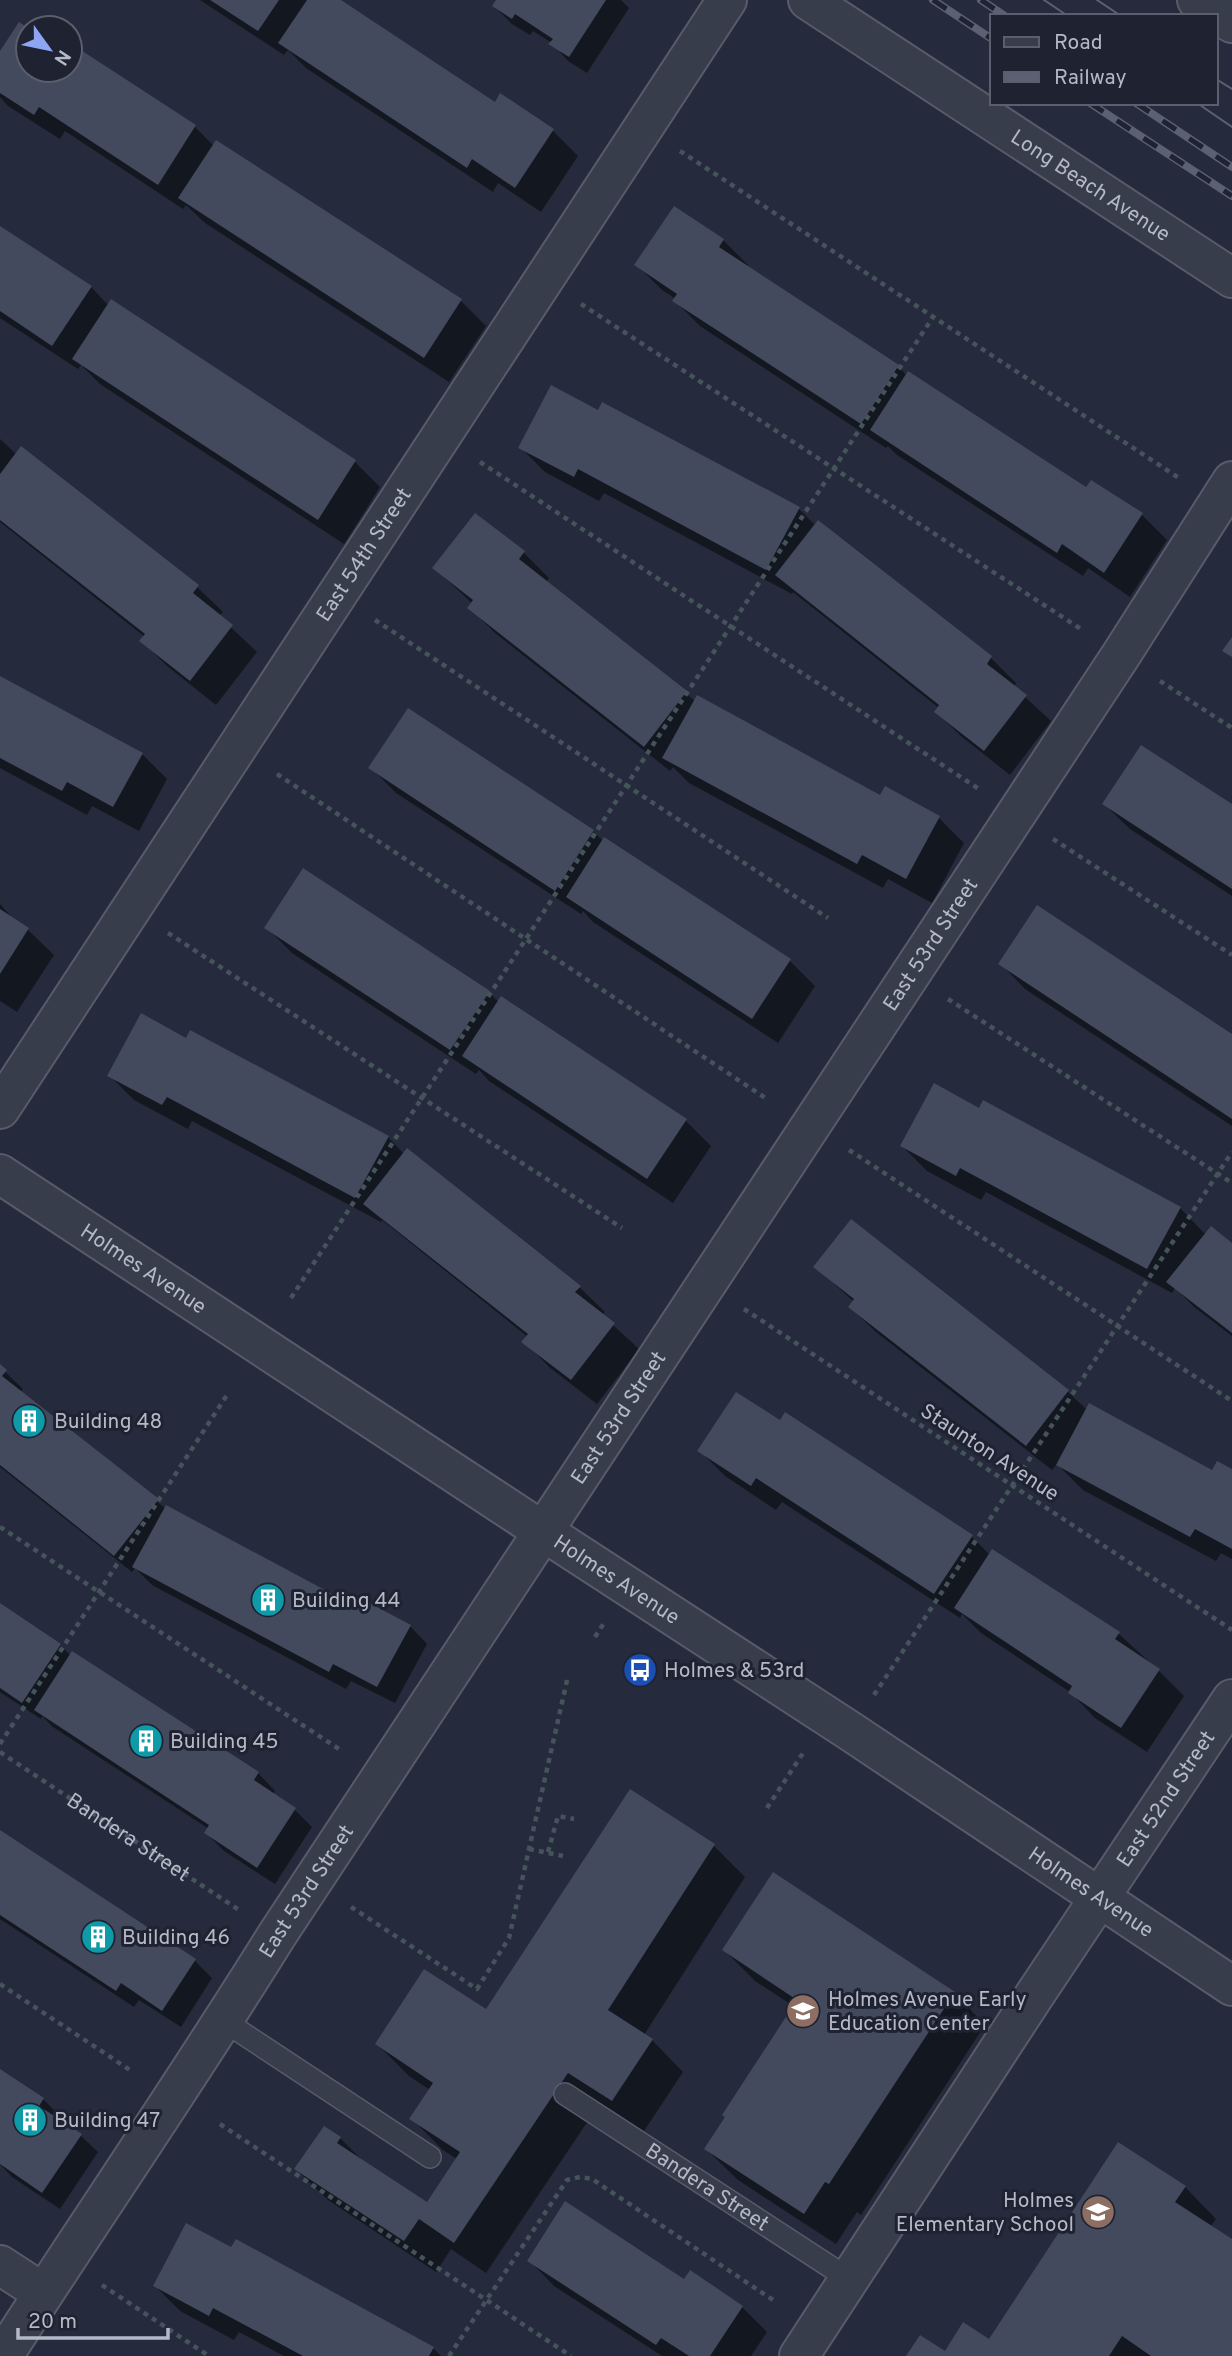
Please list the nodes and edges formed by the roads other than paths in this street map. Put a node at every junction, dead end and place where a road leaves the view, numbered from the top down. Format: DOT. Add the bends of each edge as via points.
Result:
graph roads {
  1 [pos="726,0"];
  2 [pos="808,0"];
  3 [pos="1197,0"];
  4 [pos="1232,23"];
  5 [pos="1232,278"];
  6 [pos="1232,481"];
  7 [pos="0,1109"];
  8 [pos="0,1174"];
  9 [pos="544,1532"];
  10 [pos="1232,1699"];
  11 [pos="1100,1898"];
  12 [pos="1232,1986"];
  13 [pos="224,2021"];
  14 [pos="565,2094"];
  15 [pos="430,2157"];
  16 [pos="0,2265"];
  17 [pos="849,2279"];
  18 [pos="43,2294"];
  19 [pos="3,2356"];
  20 [pos="799,2356"];
  1 -- 7 [label="street, East 54th Street"];
  2 -- 5 [label="street, Long Beach Avenue"];
  3 -- 4 [label="street"];
  6 -- 9 [label="street, East 53rd Street"];
  8 -- 9 [label="street, Holmes Avenue"];
  9 -- 11 [label="street, Holmes Avenue"];
  9 -- 13 [label="street, East 53rd Street"];
  10 -- 11 [label="street, East 52nd Street"];
  11 -- 12 [label="street, Holmes Avenue"];
  11 -- 17 [label="street, East 52nd Street"];
  13 -- 15 [label="lane"];
  13 -- 18 [label="street, East 53rd Street"];
  14 -- 17 [label="lane, Bandera Street"];
  16 -- 18 [label="street"];
  17 -- 20 [label="street, East 52nd Street"];
  18 -- 19 [label="street, East 53rd Street"];
}
